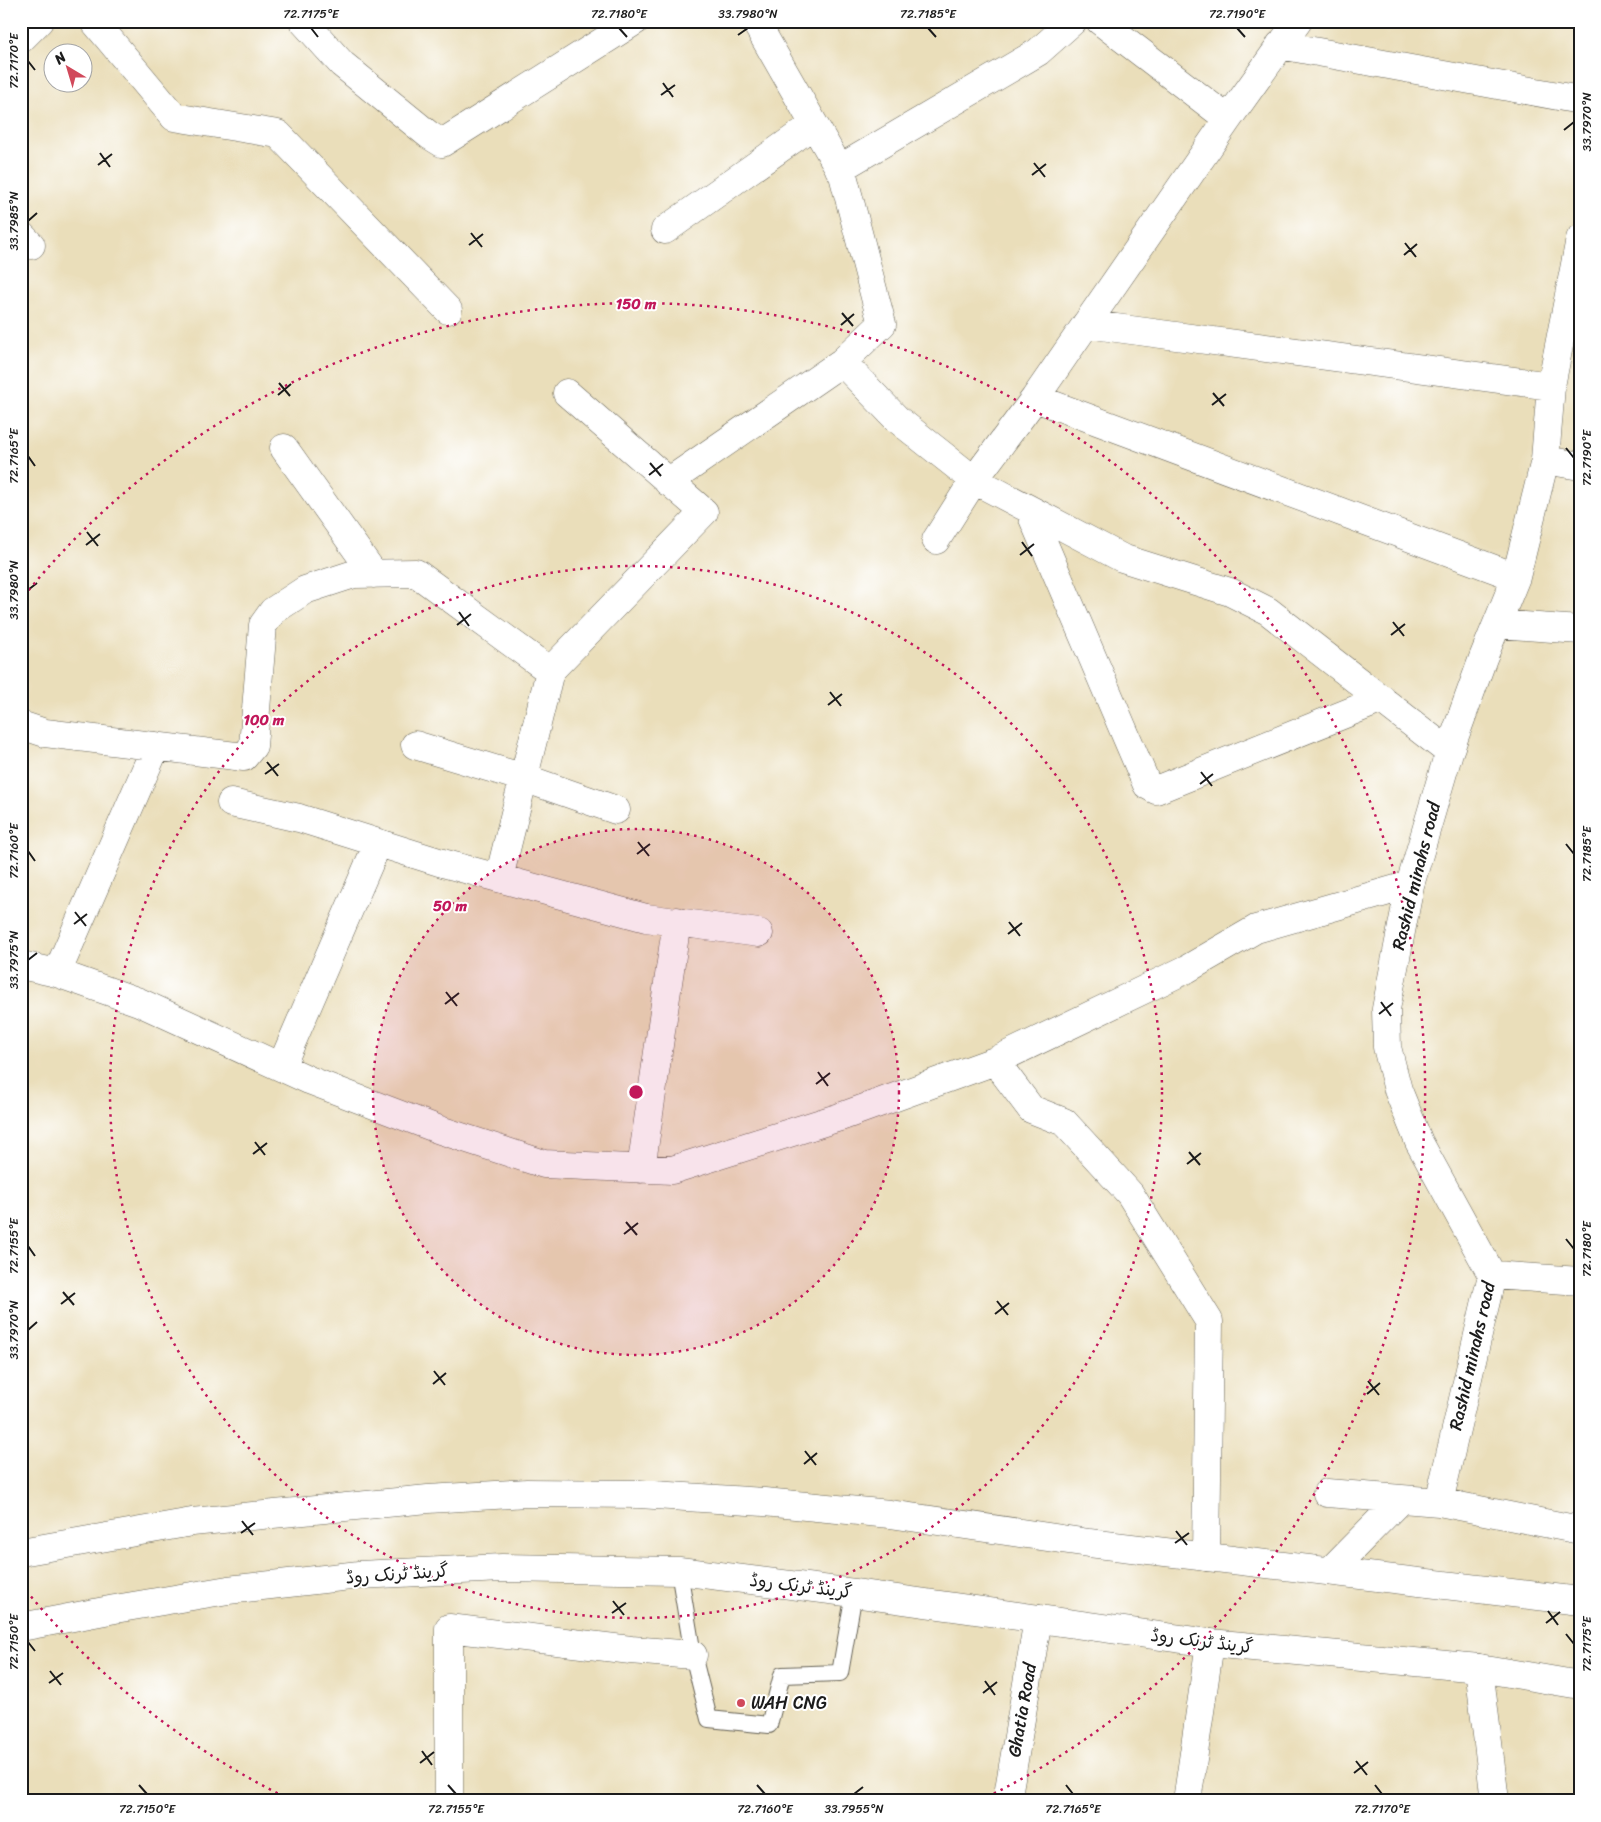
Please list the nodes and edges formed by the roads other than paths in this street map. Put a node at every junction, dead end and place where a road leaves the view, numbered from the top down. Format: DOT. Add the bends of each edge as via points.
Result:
graph roads {
  1 [pos="94,21"];
  2 [pos="303,21"];
  3 [pos="635,21"];
  4 [pos="755,21"];
  5 [pos="1073,21"];
  6 [pos="1100,21"];
  7 [pos="1298,21"];
  8 [pos="1280,45"];
  9 [pos="1580,100"];
  10 [pos="1228,119"];
  11 [pos="814,125"];
  12 [pos="839,169"];
  13 [pos="665,230"];
  14 [pos="1579,245"];
  15 [pos="448,310"];
  16 [pos="1086,324"];
  17 [pos="842,362"];
  18 [pos="1551,386"];
  19 [pos="567,393"];
  20 [pos="1034,398"];
  21 [pos="284,448"];
  22 [pos="1545,460"];
  23 [pos="1580,466"];
  24 [pos="974,480"];
  25 [pos="668,482"];
  26 [pos="1029,509"];
  27 [pos="936,540"];
  28 [pos="374,574"];
  29 [pos="1516,577"];
  30 [pos="1497,624"];
  31 [pos="1580,630"];
  32 [pos="550,671"];
  33 [pos="1382,700"];
  34 [pos="21,725"];
  35 [pos="415,745"];
  36 [pos="156,746"];
  37 [pos="1449,752"];
  38 [pos="524,778"];
  39 [pos="231,803"];
  40 [pos="616,810"];
  41 [pos="378,843"];
  42 [pos="499,878"];
  43 [pos="1410,885"];
  44 [pos="677,921"];
  45 [pos="759,933"];
  46 [pos="21,965"];
  47 [pos="57,973"];
  48 [pos="996,1061"];
  49 [pos="281,1067"];
  50 [pos="641,1169"];
  51 [pos="1492,1275"];
  52 [pos="1580,1281"];
  53 [pos="1327,1493"];
  54 [pos="1401,1499"];
  55 [pos="1439,1502"];
  56 [pos="1580,1530"];
  57 [pos="21,1552"];
  58 [pos="1206,1557"];
  59 [pos="680,1571"];
  60 [pos="1330,1572"];
  61 [pos="854,1593"];
  62 [pos="1580,1601"];
  63 [pos="1038,1619"];
  64 [pos="21,1627"];
  65 [pos="1210,1643"];
  66 [pos="693,1655"];
  67 [pos="1479,1668"];
  68 [pos="1580,1684"];
  69 [pos="449,1801"];
  70 [pos="1007,1801"];
  71 [pos="1187,1801"];
  72 [pos="1495,1801"];
  1 -- 15 [label="main road" via="174,117 278,134"];
  2 -- 3 [label="main road" via="342,64 442,143"];
  4 -- 11 [label="main road"];
  5 -- 12 [label="main road" via="1038,52"];
  6 -- 10 [label="main road"];
  7 -- 8 [label="main road"];
  8 -- 9 [label="main road"];
  8 -- 10 [label="main road"];
  10 -- 16 [label="main road"];
  11 -- 12 [label="main road"];
  11 -- 13 [label="main road"];
  12 -- 17 [label="main road" via="882,324"];
  14 -- 18 [label="main road, Rashid minahs road"];
  16 -- 18 [label="main road"];
  16 -- 20 [label="main road"];
  17 -- 24 [label="main road" via="897,419"];
  17 -- 25 [label="main road"];
  18 -- 22 [label="main road, Rashid minahs road"];
  19 -- 25 [label="main road"];
  20 -- 24 [label="main road"];
  20 -- 29 [label="main road"];
  21 -- 28 [label="main road"];
  22 -- 23 [label="main road"];
  22 -- 29 [label="main road, Rashid minahs road"];
  24 -- 26 [label="main road"];
  24 -- 27 [label="main road"];
  25 -- 32 [label="main road" via="704,512"];
  26 -- 33 [label="main road" via="1122,558 1230,592 1268,611"];
  26 -- 33 [label="main road" via="1147,785 1156,790"];
  28 -- 32 [label="main road" via="416,573"];
  28 -- 36 [label="main road" via="354,574 305,590 273,611 263,625 253,746 244,757"];
  29 -- 30 [label="main road, Rashid minahs road"];
  30 -- 31 [label="main road"];
  30 -- 37 [label="main road, Rashid minahs road"];
  32 -- 38 [label="main road"];
  33 -- 37 [label="main road"];
  34 -- 36 [label="main road" via="45,733"];
  35 -- 38 [label="main road"];
  36 -- 47 [label="main road"];
  37 -- 43 [label="main road, Rashid minahs road"];
  38 -- 40 [label="main road"];
  38 -- 42 [label="main road"];
  39 -- 41 [label="main road" via="299,818"];
  41 -- 42 [label="main road"];
  41 -- 49 [label="main road"];
  42 -- 44 [label="main road" via="646,918"];
  43 -- 48 [label="main road" via="1256,929 1187,969"];
  43 -- 51 [label="main road, Rashid minahs road" via="1386,1009 1387,1047 1398,1090 1419,1142"];
  44 -- 45 [label="main road"];
  44 -- 50 [label="main road"];
  46 -- 47 [label="main road"];
  47 -- 49 [label="main road" via="140,1002"];
  48 -- 50 [label="main road" via="840,1117 672,1170"];
  48 -- 58 [label="main road" via="1031,1109 1064,1122 1130,1194 1209,1322"];
  49 -- 50 [label="main road" via="440,1130 544,1164"];
  51 -- 52 [label="main road"];
  51 -- 55 [label="main road, Rashid minahs road"];
  53 -- 54 [label="main road"];
  54 -- 55 [label="main road"];
  54 -- 60 [label="main road"];
  55 -- 56 [label="main road"];
  57 -- 58 [label="main road" via="192,1522 428,1499 536,1493 639,1494 890,1514"];
  58 -- 60 [label="main road"];
  59 -- 61 [label="main road, گرینڈ ٹرنک روڈ"];
  59 -- 64 [label="main road, گرینڈ ٹرنک روڈ" via="502,1568 359,1575 228,1590"];
  59 -- 66 [label="lane"];
  60 -- 62 [label="main road"];
  61 -- 63 [label="main road, گرینڈ ٹرنک روڈ"];
  61 -- 66 [label="lane" via="840,1673 782,1675 769,1725 709,1720"];
  63 -- 65 [label="main road, گرینڈ ٹرنک روڈ"];
  63 -- 70 [label="main road, Ghatia Road"];
  65 -- 67 [label="main road, گرینڈ ٹرنک روڈ"];
  65 -- 71 [label="main road"];
  66 -- 69 [label="main road" via="449,1628"];
  67 -- 68 [label="main road, گرینڈ ٹرنک روڈ"];
  67 -- 72 [label="main road"];
}
